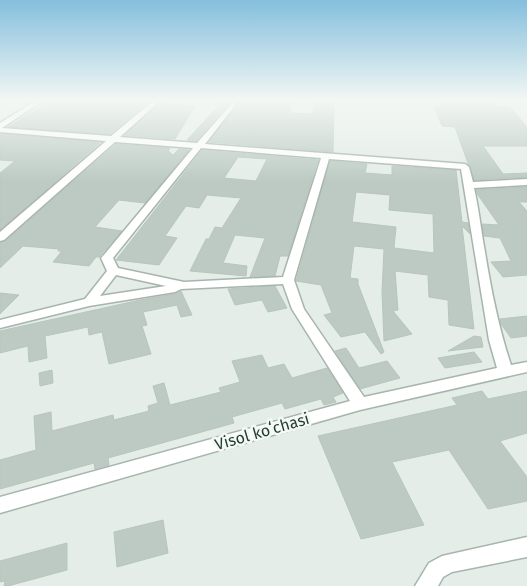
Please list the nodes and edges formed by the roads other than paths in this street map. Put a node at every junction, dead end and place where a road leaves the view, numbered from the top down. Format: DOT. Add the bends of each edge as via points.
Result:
graph roads {
  1 [pos="126,127"];
  2 [pos="214,127"];
  3 [pos="0,128"];
  4 [pos="112,139"];
  5 [pos="198,146"];
  6 [pos="326,156"];
  7 [pos="527,182"];
  8 [pos="469,185"];
  9 [pos="0,238"];
  10 [pos="113,271"];
  11 [pos="288,280"];
  12 [pos="184,286"];
  13 [pos="88,302"];
  14 [pos="0,324"];
  15 [pos="527,367"];
  16 [pos="505,371"];
  17 [pos="360,404"];
  18 [pos="0,505"];
  19 [pos="527,547"];
  20 [pos="426,586"];
  1 -- 4 [label="street"];
  2 -- 5 [label="street"];
  3 -- 4 [label="street"];
  4 -- 5 [label="street"];
  4 -- 9 [label="street"];
  5 -- 6 [label="street"];
  5 -- 10 [label="street" via="107,258"];
  6 -- 8 [label="street" via="465,167"];
  6 -- 11 [label="street"];
  7 -- 8 [label="street"];
  8 -- 16 [label="street" via="496,340"];
  10 -- 12 [label="street"];
  10 -- 13 [label="street"];
  11 -- 12 [label="street"];
  11 -- 17 [label="street" via="298,309"];
  12 -- 13 [label="street"];
  13 -- 14 [label="street"];
  15 -- 16 [label="street, Visol koʻchasi"];
  16 -- 17 [label="street, Visol koʻchasi"];
  17 -- 18 [label="street, Visol koʻchasi"];
  19 -- 20 [label="street" via="449,563 436,570"];
}
